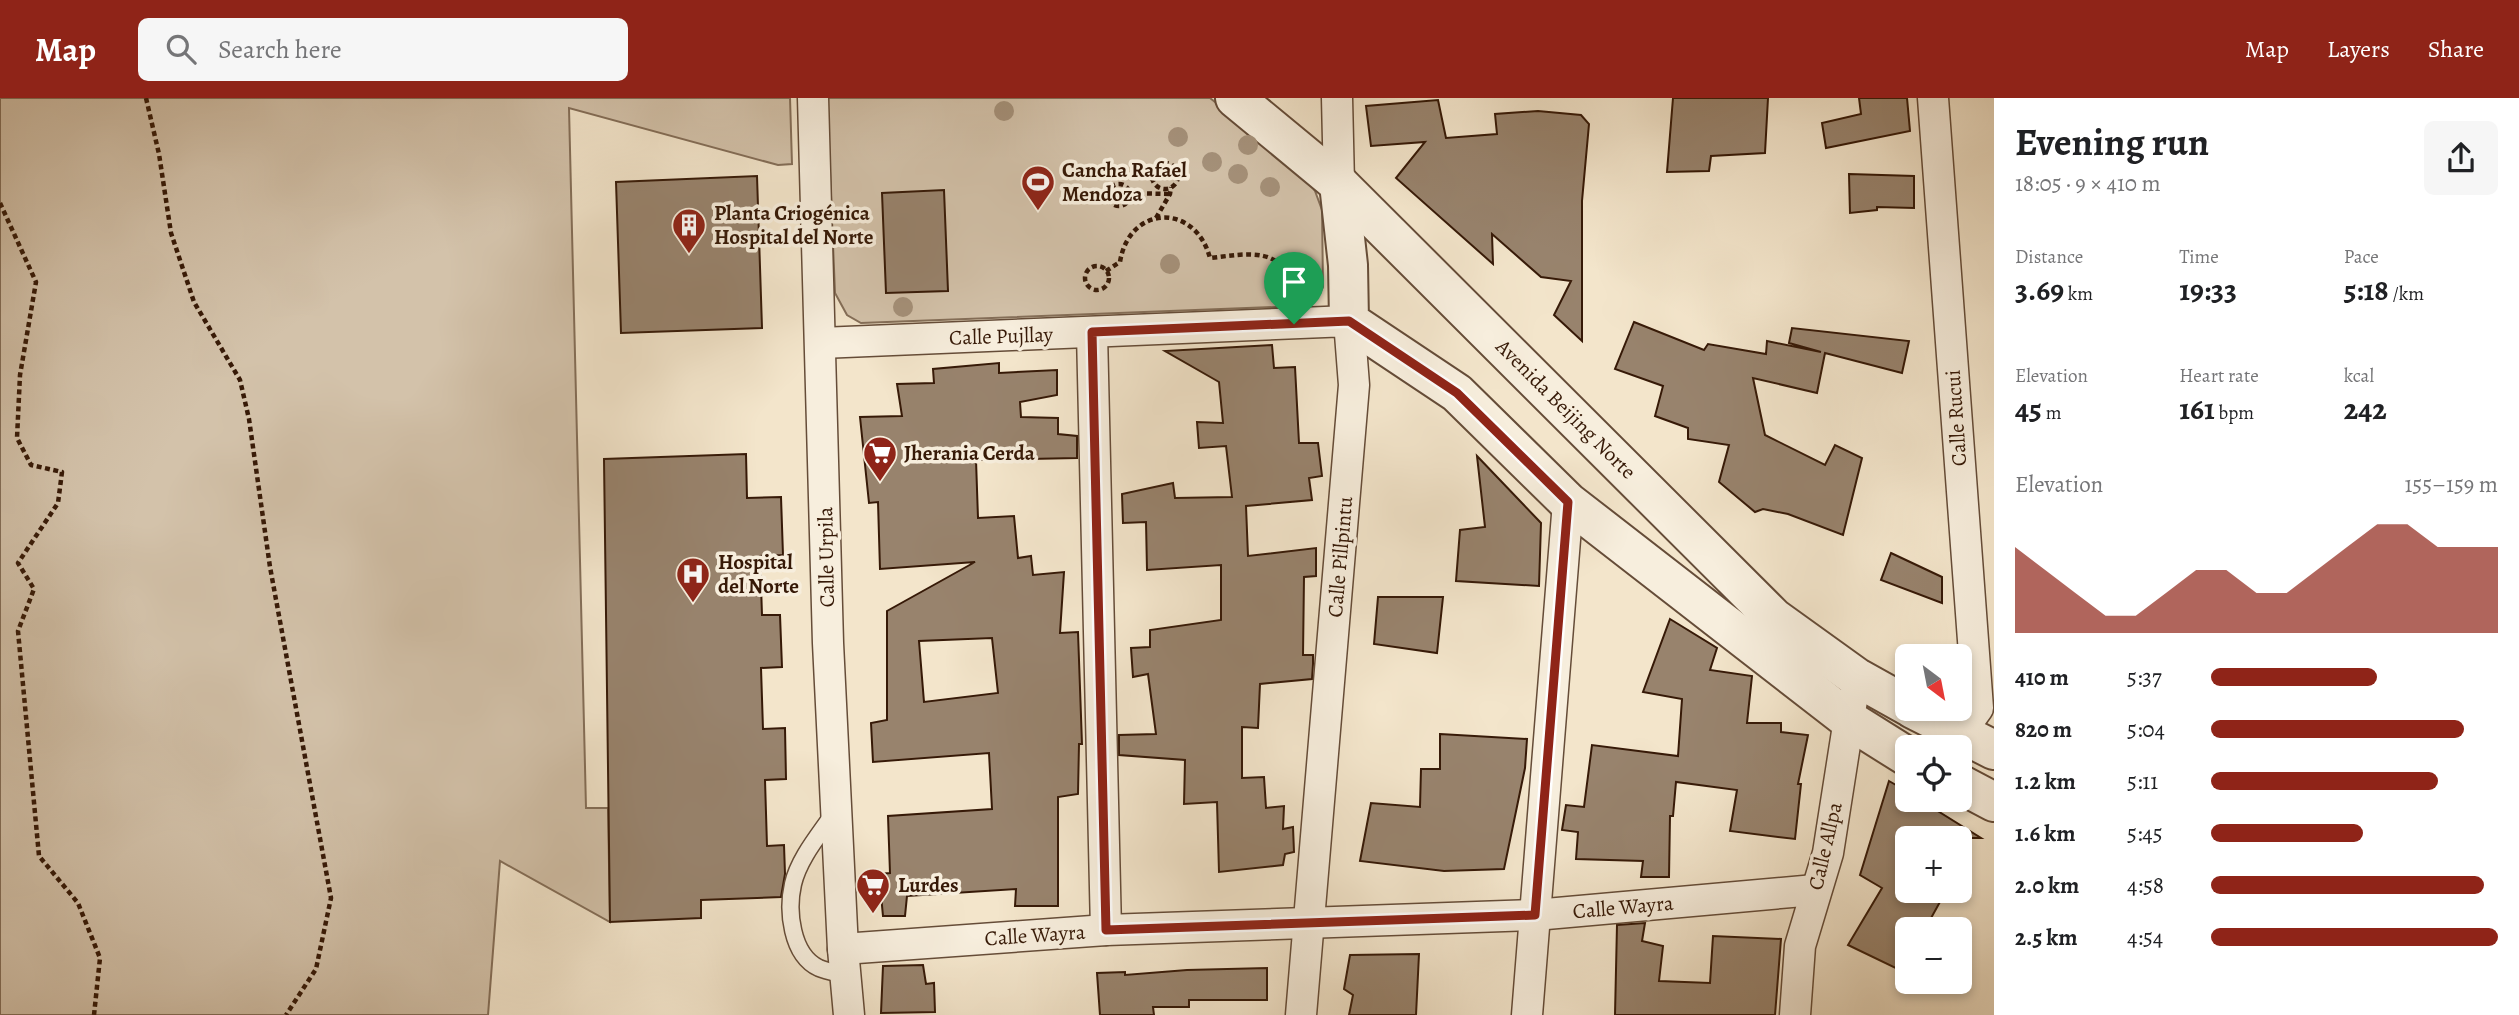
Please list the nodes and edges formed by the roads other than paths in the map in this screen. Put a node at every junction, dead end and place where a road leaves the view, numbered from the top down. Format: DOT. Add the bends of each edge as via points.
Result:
graph roads {
  1 [pos="813,98"];
  2 [pos="1235,98"];
  3 [pos="1337,98"];
  4 [pos="1933,98"];
  5 [pos="1339,184"];
  6 [pos="1349,321"];
  7 [pos="1092,332"];
  8 [pos="821,343"];
  9 [pos="1568,502"];
  10 [pos="1856,677"];
  11 [pos="1895,699"];
  12 [pos="1977,716"];
  13 [pos="1849,720"];
  14 [pos="1895,749"];
  15 [pos="1994,750"];
  16 [pos="1972,790"];
  17 [pos="1994,802"];
  18 [pos="837,808"];
  19 [pos="1815,890"];
  20 [pos="1535,915"];
  21 [pos="1310,921"];
  22 [pos="1106,930"];
  23 [pos="844,962"];
  24 [pos="849,1015"];
  25 [pos="1301,1015"];
  26 [pos="1527,1015"];
  27 [pos="1795,1015"];
  1 -- 8 [label="street, Calle Urpila"];
  2 -- 5 [label="street, Avenida Beijing Norte"];
  3 -- 5 [label="street, Calle Pillpintu"];
  4 -- 12 [label="street, Calle Rucui"];
  5 -- 6 [label="street, Calle Pillpintu"];
  5 -- 10 [label="street, Avenida Beijing Norte" via="1774,618"];
  6 -- 7 [label="street, Calle Pujllay"];
  6 -- 9 [label="street" via="1457,393"];
  6 -- 21 [label="street, Calle Pillpintu" via="1354,385"];
  7 -- 8 [label="street, Calle Pujllay"];
  7 -- 22 [label="street"];
  8 -- 18 [label="street, Calle Urpila"];
  9 -- 13 [label="street"];
  9 -- 20 [label="street"];
  10 -- 11 [label="street, Avenida Beijing Norte"];
  10 -- 13 [label="street, Calle Allpa"];
  12 -- 15 [label="street"];
  13 -- 14 [label="street"];
  13 -- 19 [label="street, Calle Allpa" via="1828,853"];
  16 -- 17 [label="street"];
  18 -- 23 [label="street, Calle Urpila"];
  18 -- 23 [label="lane" via="804,858 793,884 791,917 795,939 817,967"];
  19 -- 20 [label="street, Calle Wayra"];
  19 -- 27 [label="street, Calle Allpa" via="1801,946"];
  20 -- 21 [label="street, Calle Wayra"];
  20 -- 26 [label="street"];
  21 -- 22 [label="street, Calle Wayra"];
  21 -- 25 [label="street, Calle Pillpintu"];
  22 -- 23 [label="street, Calle Wayra"];
  23 -- 24 [label="street, Calle Urpila"];
}
